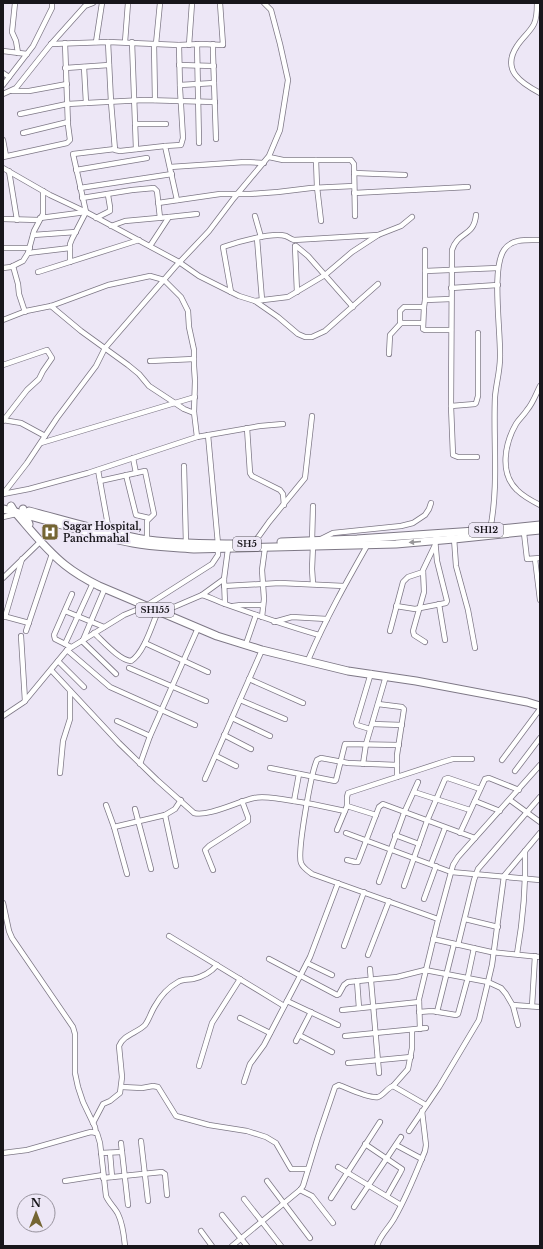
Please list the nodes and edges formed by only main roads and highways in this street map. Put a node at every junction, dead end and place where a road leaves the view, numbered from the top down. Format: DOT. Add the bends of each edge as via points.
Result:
graph roads {
  1 [pos="3,504"];
  2 [pos="3,509"];
  3 [pos="14,511"];
  4 [pos="24,512"];
  5 [pos="540,525"];
  6 [pos="540,530"];
  7 [pos="454,536"];
  8 [pos="434,538"];
  9 [pos="348,539"];
  10 [pos="369,541"];
  11 [pos="314,542"];
  12 [pos="218,546"];
  13 [pos="148,604"];
  14 [pos="328,664"];
  15 [pos="371,672"];
  16 [pos="540,703"];
  17 [pos="540,707"];
  1 -- 3 [label="main road"];
  2 -- 3 [label="main road"];
  3 -- 4 [label="main road"];
  3 -- 13 [label="main road, SH155" via="66,566 93,583"];
  4 -- 12 [label="main road, SH5" via="147,540"];
  4 -- 12 [label="main road" via="85,532 132,543 194,549"];
  4 -- 13 [label="main road, SH155" via="28,522 61,558 88,576"];
  5 -- 7 [label="main road, SH12"];
  6 -- 7 [label="main road"];
  7 -- 8 [label="main road, SH12"];
  8 -- 10 [label="main road, SH12" via="395,536"];
  8 -- 10 [label="main road, one-way" via="396,544"];
  9 -- 10 [label="main road, SH12"];
  9 -- 11 [label="main road, SH5"];
  10 -- 11 [label="main road" via="334,545"];
  11 -- 12 [label="main road, SH5"];
  11 -- 12 [label="main road" via="264,548 228,549"];
  13 -- 14 [label="main road, SH155" via="247,641"];
  13 -- 14 [label="main road, SH155" via="158,611 217,636 262,650"];
  14 -- 15 [label="main road, SH155"];
  15 -- 16 [label="main road, SH155" via="422,678"];
  15 -- 17 [label="main road, SH155" via="527,702"];
}
